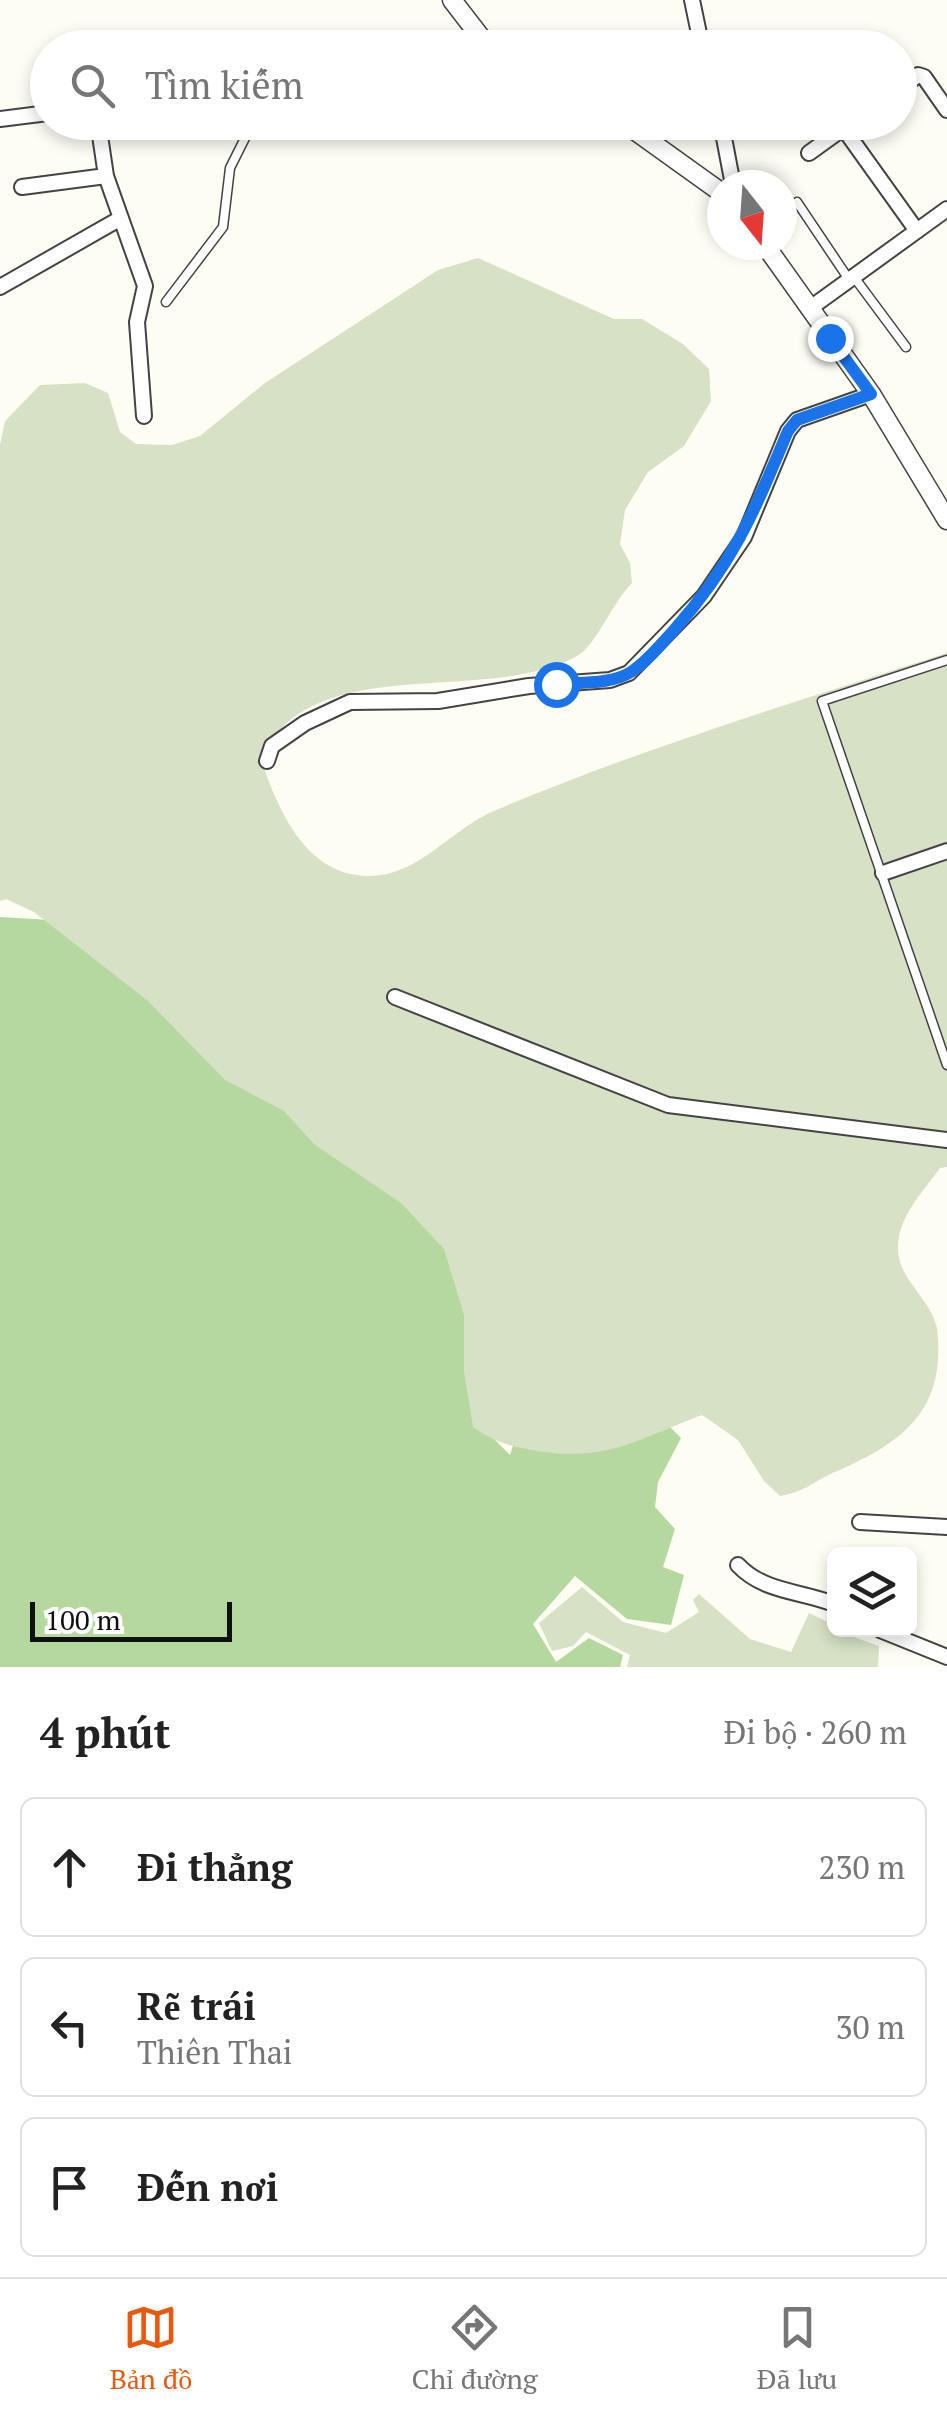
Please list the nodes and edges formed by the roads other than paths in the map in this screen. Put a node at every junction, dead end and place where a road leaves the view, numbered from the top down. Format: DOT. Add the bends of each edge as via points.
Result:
graph roads {
  1 [pos="452,0"];
  2 [pos="692,0"];
  3 [pos="475,30"];
  4 [pos="698,30"];
  5 [pos="917,76"];
  6 [pos="947,110"];
  7 [pos="30,116"];
  8 [pos="0,119"];
  9 [pos="101,140"];
  10 [pos="244,140"];
  11 [pos="648,140"];
  12 [pos="724,140"];
  13 [pos="828,140"];
  14 [pos="857,140"];
  15 [pos="810,153"];
  16 [pos="730,170"];
  17 [pos="106,176"];
  18 [pos="707,182"];
  19 [pos="22,187"];
  20 [pos="797,202"];
  21 [pos="947,209"];
  22 [pos="121,218"];
  23 [pos="917,231"];
  24 [pos="775,260"];
  25 [pos="852,279"];
  26 [pos="0,287"];
  27 [pos="166,302"];
  28 [pos="810,310"];
  29 [pos="906,346"];
  30 [pos="871,394"];
  31 [pos="144,416"];
  32 [pos="947,520"];
  33 [pos="947,660"];
  34 [pos="267,761"];
  35 [pos="947,852"];
  36 [pos="883,874"];
  37 [pos="394,996"];
  38 [pos="947,1065"];
  39 [pos="947,1140"];
  40 [pos="860,1522"];
  41 [pos="947,1527"];
  42 [pos="738,1565"];
  43 [pos="827,1601"];
  44 [pos="897,1637"];
  45 [pos="947,1657"];
  1 -- 3 [label="street"];
  2 -- 4 [label="street"];
  5 -- 6 [label="street"];
  7 -- 8 [label="street"];
  9 -- 17 [label="street"];
  10 -- 27 [label="lane" via="230,168 222,227"];
  11 -- 18 [label="street"];
  12 -- 16 [label="street"];
  13 -- 15 [label="street"];
  14 -- 23 [label="street"];
  17 -- 19 [label="street"];
  17 -- 22 [label="street"];
  20 -- 25 [label="lane"];
  21 -- 23 [label="street"];
  22 -- 26 [label="street"];
  22 -- 31 [label="street" via="145,286 137,322"];
  23 -- 25 [label="street"];
  24 -- 28 [label="street"];
  25 -- 28 [label="street"];
  25 -- 29 [label="lane"];
  28 -- 30 [label="street"];
  30 -- 32 [label="street"];
  30 -- 34 [label="street" via="797,420 744,536 704,596 629,673 438,701 350,702 283,738"];
  33 -- 36 [label="lane" via="822,700"];
  35 -- 36 [label="street"];
  36 -- 38 [label="lane"];
  37 -- 39 [label="street" via="668,1105"];
  40 -- 41 [label="street"];
  42 -- 43 [label="street" via="762,1584"];
  44 -- 45 [label="street"];
}
